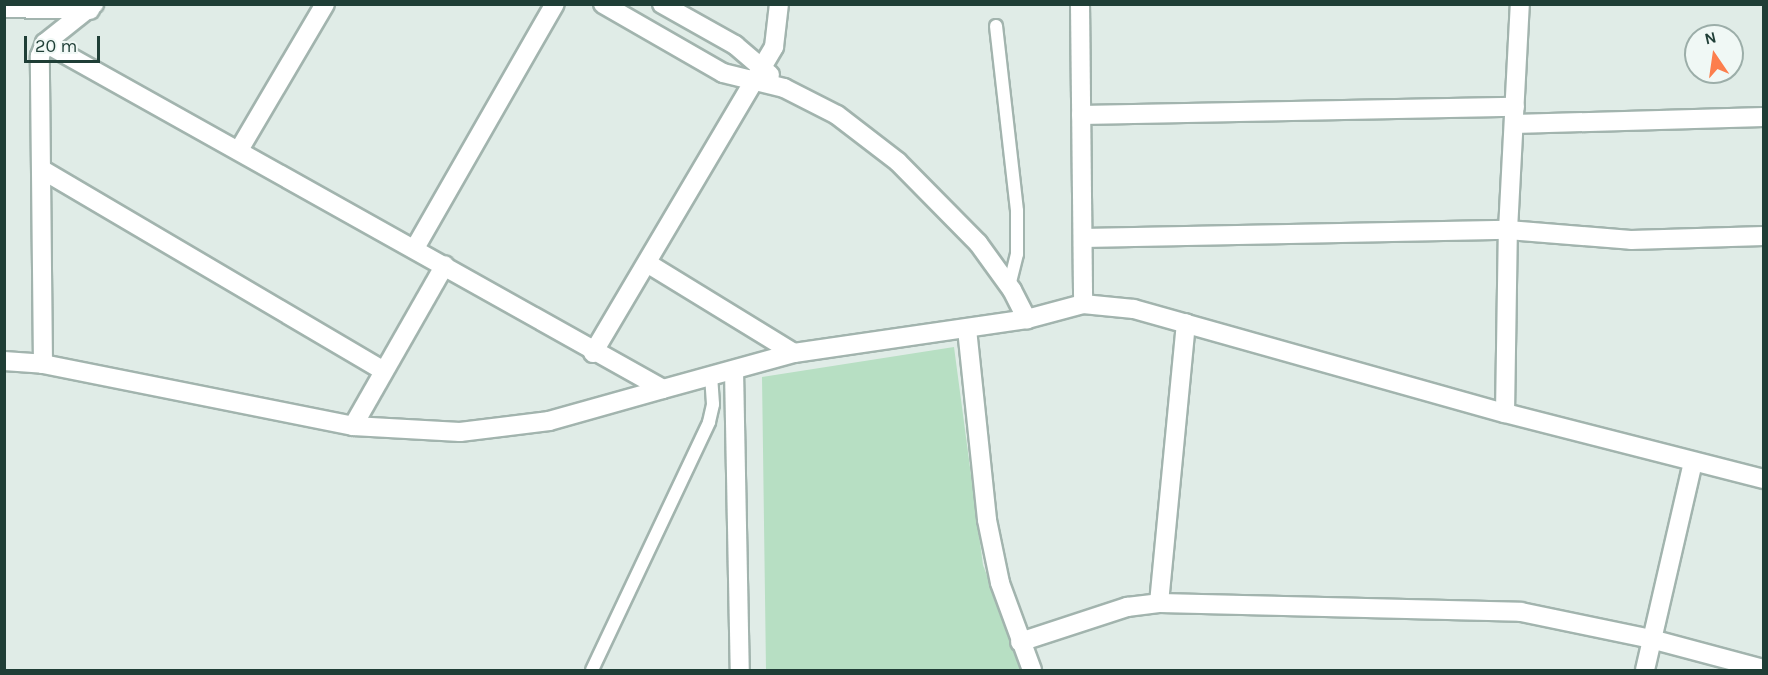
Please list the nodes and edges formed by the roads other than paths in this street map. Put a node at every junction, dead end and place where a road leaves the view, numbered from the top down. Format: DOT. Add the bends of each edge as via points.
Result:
graph roads {
  1 [pos="325,4"];
  2 [pos="555,4"];
  3 [pos="603,4"];
  4 [pos="662,4"];
  5 [pos="779,4"];
  6 [pos="1080,4"];
  7 [pos="1520,4"];
  8 [pos="92,7"];
  9 [pos="4,8"];
  10 [pos="996,26"];
  11 [pos="45,43"];
  12 [pos="757,75"];
  13 [pos="1081,115"];
  14 [pos="1514,116"];
  15 [pos="1764,117"];
  16 [pos="239,150"];
  17 [pos="41,169"];
  18 [pos="1508,230"];
  19 [pos="1764,236"];
  20 [pos="1083,238"];
  21 [pos="415,248"];
  22 [pos="647,263"];
  23 [pos="445,265"];
  24 [pos="1009,286"];
  25 [pos="1083,304"];
  26 [pos="1027,319"];
  27 [pos="1186,323"];
  28 [pos="967,329"];
  29 [pos="593,353"];
  30 [pos="794,353"];
  31 [pos="4,361"];
  32 [pos="43,364"];
  33 [pos="734,370"];
  34 [pos="384,371"];
  35 [pos="711,376"];
  36 [pos="663,389"];
  37 [pos="1505,413"];
  38 [pos="353,426"];
  39 [pos="1693,462"];
  40 [pos="1764,479"];
  41 [pos="1159,603"];
  42 [pos="1650,639"];
  43 [pos="1020,642"];
  44 [pos="1764,669"];
  45 [pos="592,670"];
  46 [pos="741,670"];
  47 [pos="1032,670"];
  48 [pos="1645,670"];
  1 -- 16 [label="street"];
  2 -- 21 [label="street"];
  3 -- 12 [label="street" via="723,73"];
  4 -- 12 [label="street" via="735,45"];
  5 -- 12 [label="street" via="777,36"];
  6 -- 13 [label="street"];
  7 -- 14 [label="street"];
  8 -- 9 [label="street"];
  8 -- 11 [label="street"];
  10 -- 24 [label="lane" via="1017,211 1017,254"];
  11 -- 16 [label="street"];
  11 -- 17 [label="street" via="40,56"];
  12 -- 22 [label="street"];
  12 -- 24 [label="street" via="837,115 898,162 978,243"];
  13 -- 14 [label="street"];
  13 -- 20 [label="street"];
  14 -- 15 [label="street"];
  14 -- 18 [label="street"];
  16 -- 21 [label="street"];
  17 -- 32 [label="street"];
  17 -- 34 [label="street"];
  18 -- 19 [label="street" via="1630,240"];
  18 -- 20 [label="street"];
  18 -- 37 [label="street"];
  20 -- 25 [label="street"];
  21 -- 23 [label="street"];
  22 -- 29 [label="street"];
  22 -- 30 [label="street"];
  23 -- 29 [label="street"];
  23 -- 34 [label="street"];
  24 -- 26 [label="street"];
  25 -- 26 [label="street"];
  25 -- 27 [label="street" via="1134,309"];
  26 -- 28 [label="street"];
  27 -- 37 [label="street"];
  27 -- 41 [label="street"];
  28 -- 30 [label="street"];
  28 -- 43 [label="street" via="987,520 1000,583"];
  29 -- 36 [label="street"];
  30 -- 33 [label="street"];
  31 -- 32 [label="street"];
  32 -- 38 [label="street"];
  33 -- 35 [label="street"];
  33 -- 46 [label="street"];
  34 -- 38 [label="street"];
  35 -- 36 [label="street"];
  35 -- 45 [label="lane" via="713,404 709,422"];
  36 -- 38 [label="street" via="580,415 510,428 460,432"];
  37 -- 39 [label="street"];
  39 -- 40 [label="street"];
  39 -- 42 [label="street"];
  41 -- 42 [label="street" via="1521,612"];
  41 -- 43 [label="street" via="1127,607"];
  42 -- 44 [label="street"];
  42 -- 48 [label="street"];
  43 -- 47 [label="street"];
}
